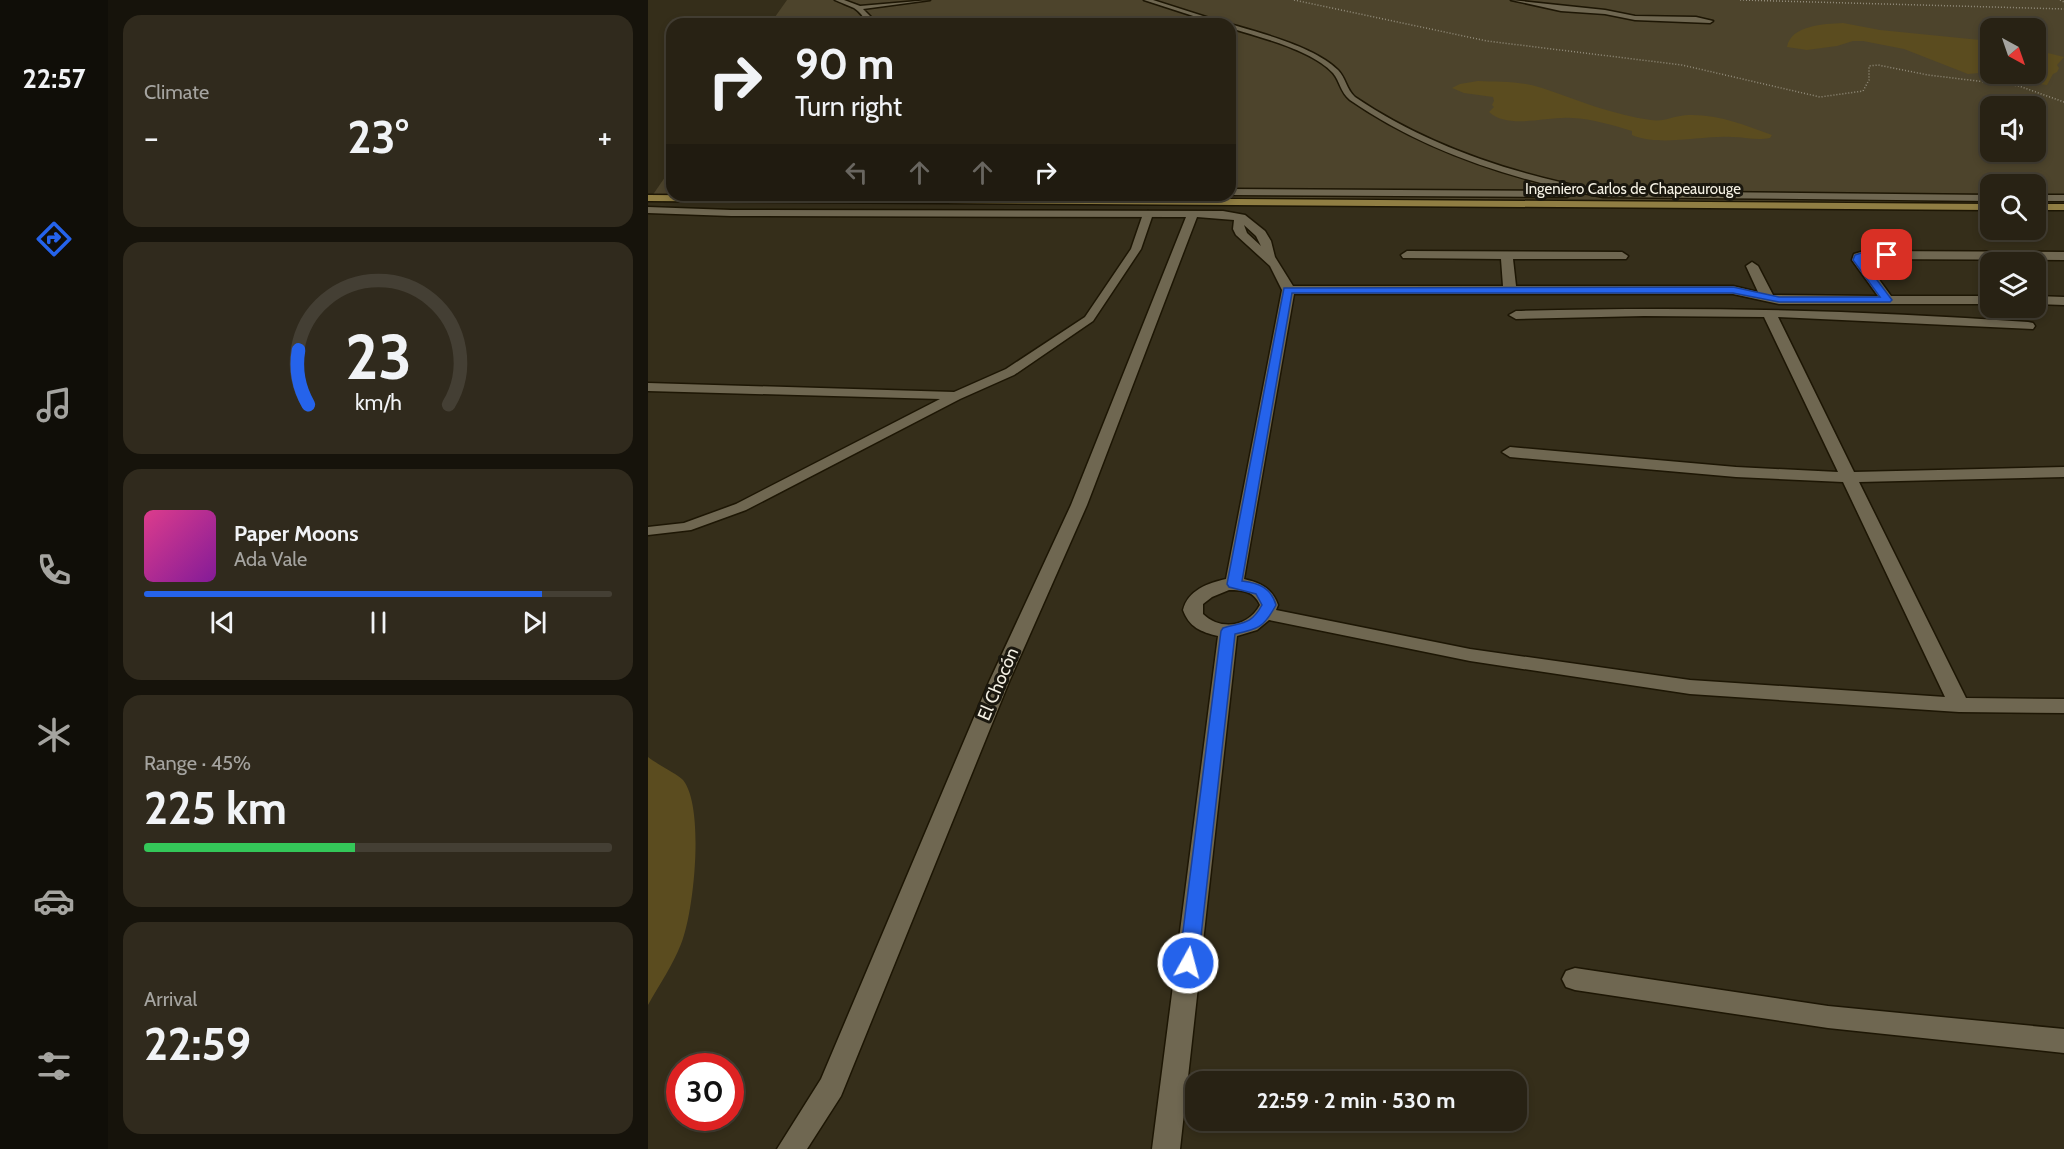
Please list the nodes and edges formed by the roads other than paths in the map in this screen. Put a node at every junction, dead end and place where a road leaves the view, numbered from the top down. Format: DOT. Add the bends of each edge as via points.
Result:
graph roads {
  1 [pos="838,0"];
  2 [pos="927,0"];
  3 [pos="1147,0"];
  4 [pos="1514,0"];
  5 [pos="859,8"];
  6 [pos="866,18"];
  7 [pos="1206,18"];
  8 [pos="1710,21"];
  9 [pos="1236,28"];
  10 [pos="1526,177"];
  11 [pos="1236,192"];
  12 [pos="1518,194"];
  13 [pos="1603,194"];
  14 [pos="648,198"];
  15 [pos="666,198"];
  16 [pos="1980,198"];
  17 [pos="2046,198"];
  18 [pos="2064,198"];
  19 [pos="1118,201"];
  20 [pos="1980,207"];
  21 [pos="2046,207"];
  22 [pos="2064,207"];
  23 [pos="648,210"];
  24 [pos="1198,213"];
  25 [pos="1148,214"];
  26 [pos="1407,255"];
  27 [pos="1507,256"];
  28 [pos="1622,256"];
  29 [pos="2064,256"];
  30 [pos="1752,266"];
  31 [pos="1288,290"];
  32 [pos="1510,291"];
  33 [pos="1887,300"];
  34 [pos="1980,300"];
  35 [pos="2046,300"];
  36 [pos="2064,301"];
  37 [pos="1768,305"];
  38 [pos="1516,315"];
  39 [pos="2028,326"];
  40 [pos="648,387"];
  41 [pos="956,396"];
  42 [pos="1510,452"];
  43 [pos="2064,472"];
  44 [pos="1848,477"];
  45 [pos="648,531"];
  46 [pos="1234,584"];
  47 [pos="1266,614"];
  48 [pos="1228,631"];
  49 [pos="1959,705"];
  50 [pos="2064,705"];
  51 [pos="1575,979"];
  52 [pos="2064,1041"];
  53 [pos="791,1149"];
  54 [pos="1166,1149"];
  1 -- 5 [label="lane"];
  2 -- 5 [label="lane"];
  3 -- 7 [label="lane"];
  4 -- 8 [label="lane" via="1635,18"];
  5 -- 6 [label="lane"];
  9 -- 10 [label="lane" via="1278,42 1331,68 1348,95 1387,120"];
  10 -- 12 [label="lane" via="1526,186"];
  10 -- 13 [label="lane"];
  11 -- 12 [label="lane"];
  12 -- 13 [label="lane"];
  13 -- 16 [label="lane"];
  14 -- 15 [label="street, Ingeniero Carlos de Chapeaurouge"];
  17 -- 18 [label="lane"];
  19 -- 20 [label="street, Ingeniero Carlos de Chapeaurouge"];
  21 -- 22 [label="street"];
  23 -- 25 [label="street"];
  24 -- 25 [label="street"];
  24 -- 31 [label="street" via="1241,217 1237,228 1278,268"];
  24 -- 53 [label="street, El Chocón" via="1079,505 999,682 831,1087"];
  25 -- 41 [label="lane" via="1136,249 1089,319 1010,372"];
  26 -- 27 [label="street"];
  27 -- 28 [label="street"];
  27 -- 32 [label="street"];
  29 -- 33 [label="street" via="1858,257"];
  30 -- 37 [label="street"];
  31 -- 32 [label="street"];
  31 -- 46 [label="street"];
  32 -- 37 [label="street" via="1733,290"];
  33 -- 34 [label="street"];
  33 -- 37 [label="street"];
  35 -- 36 [label="street"];
  37 -- 38 [label="street"];
  37 -- 39 [label="street"];
  37 -- 44 [label="street"];
  40 -- 41 [label="lane"];
  41 -- 45 [label="lane" via="741,507 686,527"];
  42 -- 44 [label="street" via="1736,472"];
  43 -- 44 [label="street"];
  44 -- 49 [label="street"];
  46 -- 47 [label="street" via="1261,591 1269,605"];
  46 -- 48 [label="street" via="1206,590 1193,604 1193,612 1203,625"];
  47 -- 48 [label="street" via="1252,626"];
  47 -- 49 [label="street" via="1470,655 1690,687"];
  48 -- 54 [label="street"];
  49 -- 50 [label="street"];
  51 -- 52 [label="street" via="1795,1013"];
}
